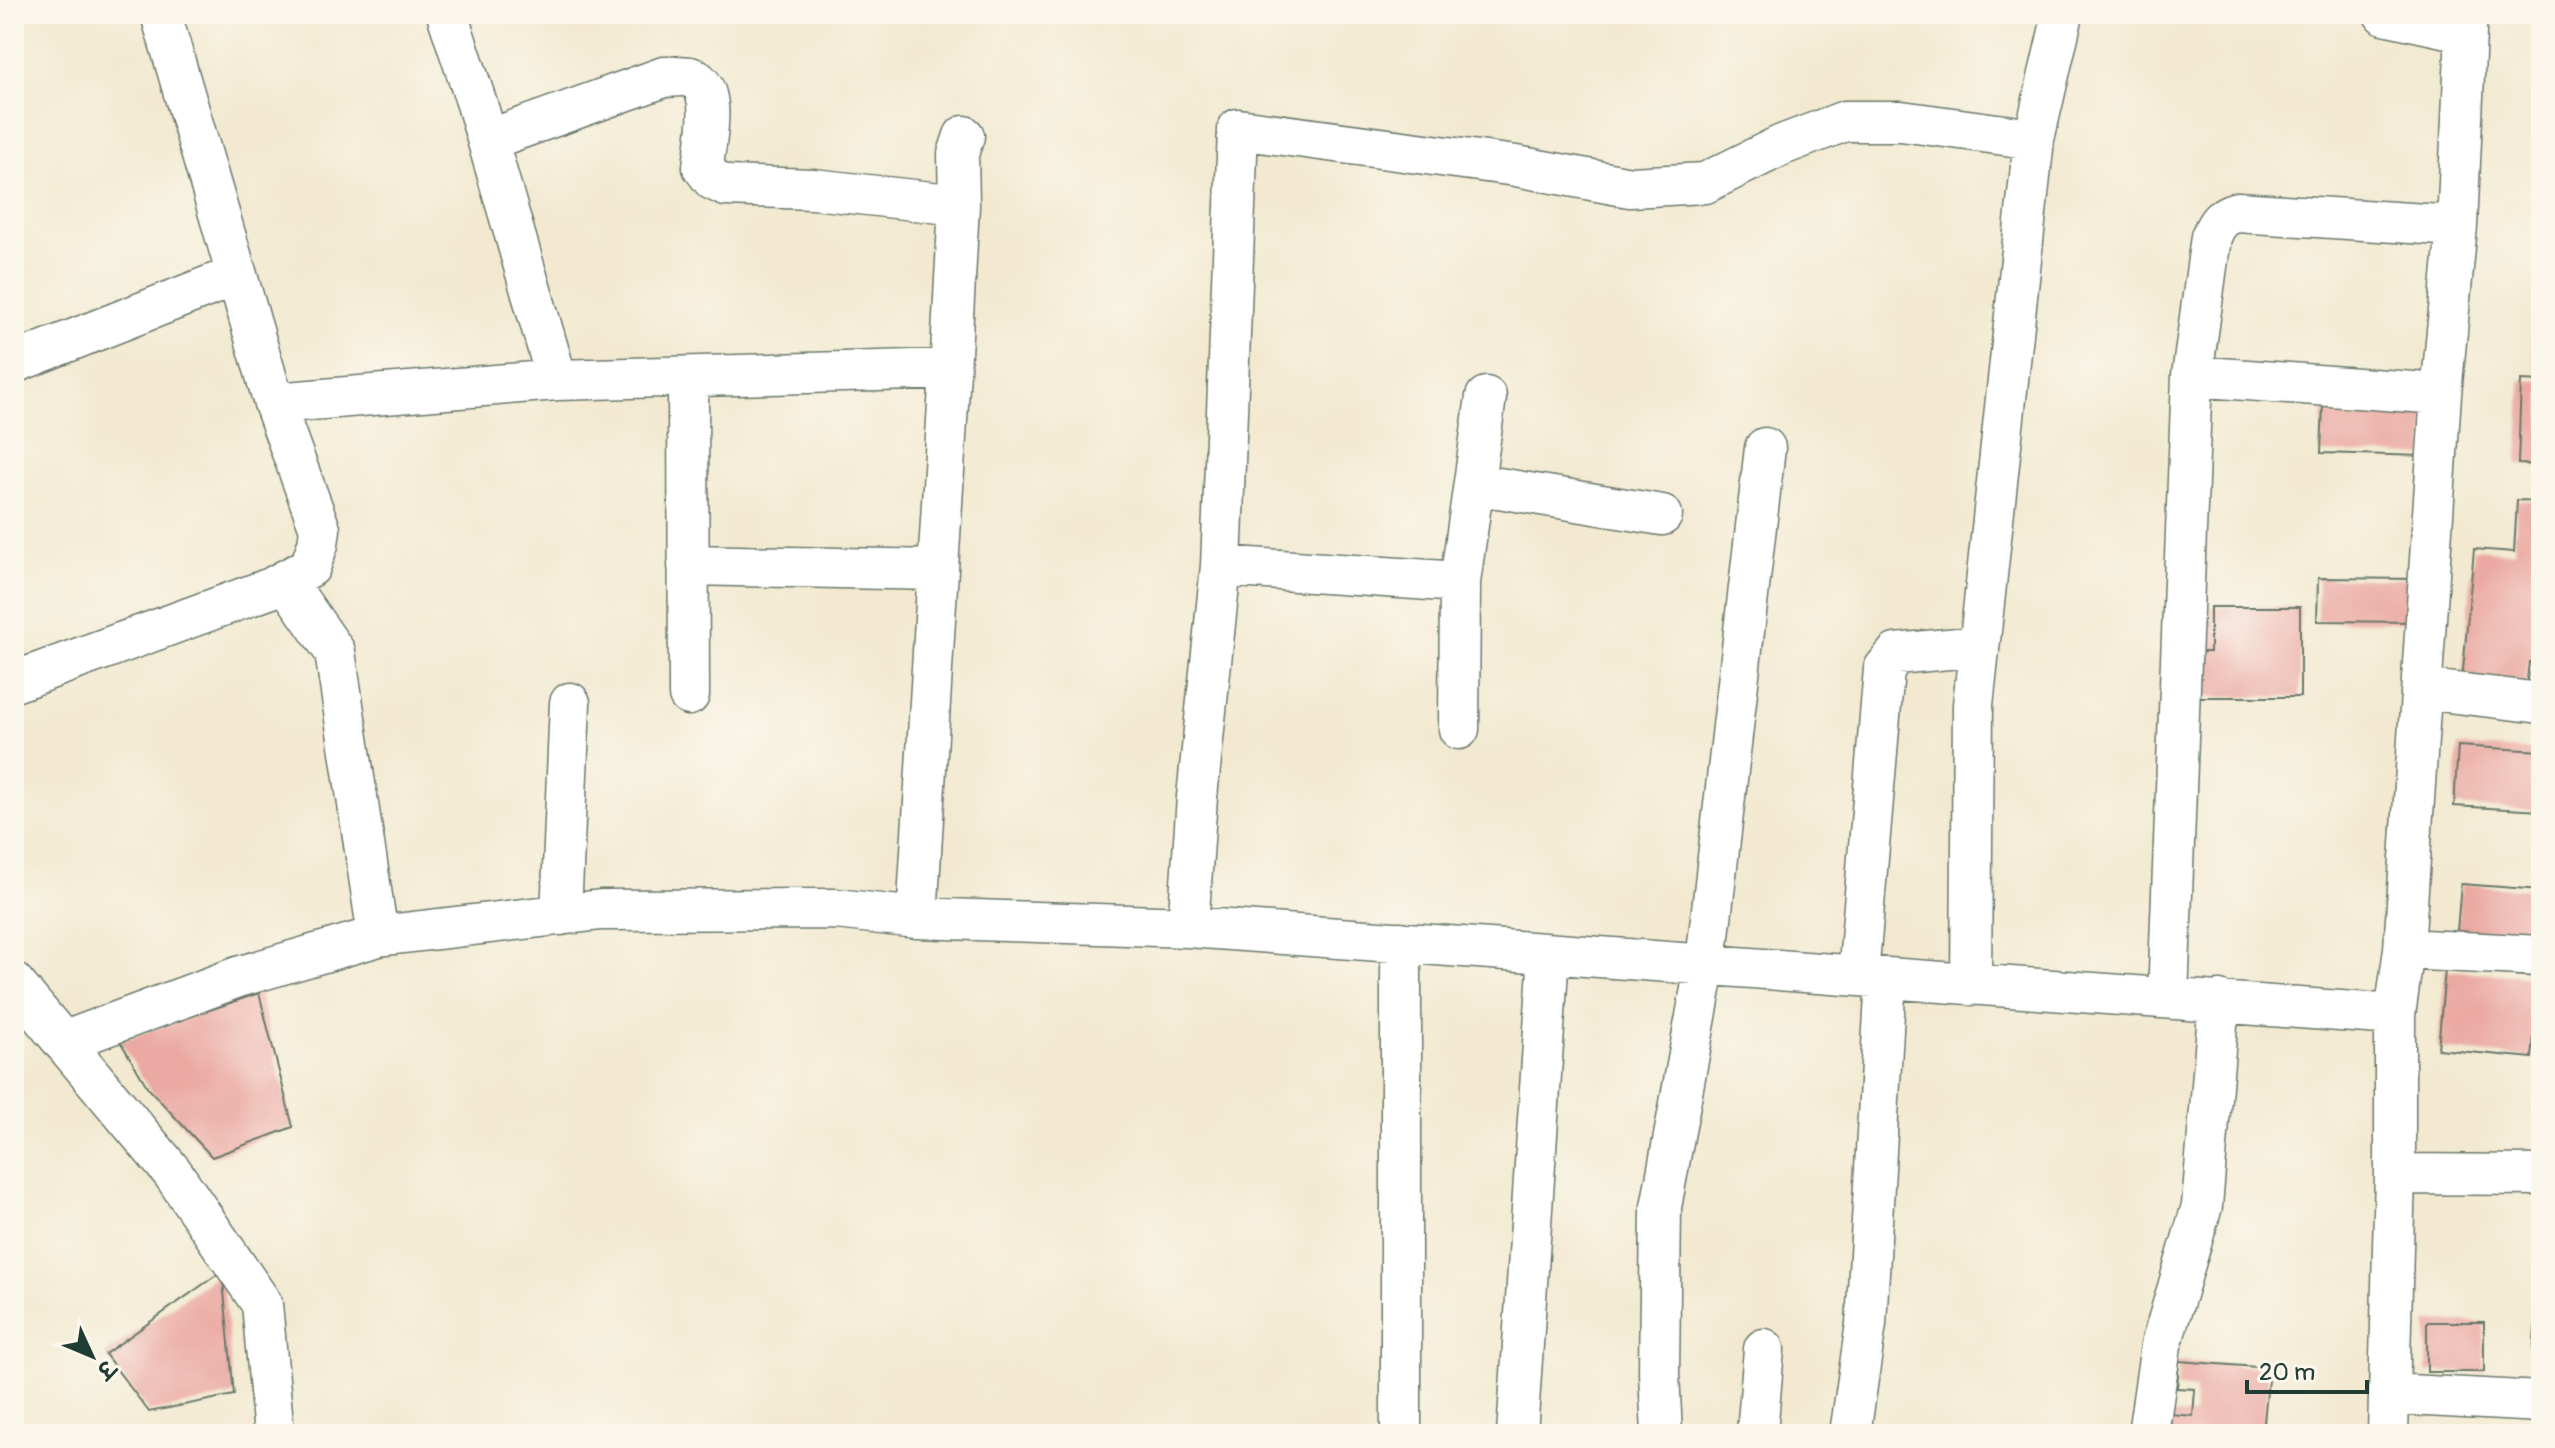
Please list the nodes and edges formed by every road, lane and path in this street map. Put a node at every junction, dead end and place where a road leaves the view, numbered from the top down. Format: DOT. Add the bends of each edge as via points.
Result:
graph roads {
  1 [pos="161,14"];
  2 [pos="447,14"];
  3 [pos="2063,14"];
  4 [pos="2384,14"];
  5 [pos="2467,23"];
  6 [pos="964,136"];
  7 [pos="2034,139"];
  8 [pos="488,140"];
  9 [pos="959,205"];
  10 [pos="2457,226"];
  11 [pos="237,275"];
  12 [pos="14,363"];
  13 [pos="950,369"];
  14 [pos="2192,376"];
  15 [pos="688,377"];
  16 [pos="557,380"];
  17 [pos="2441,394"];
  18 [pos="1486,397"];
  19 [pos="274,403"];
  20 [pos="1765,448"];
  21 [pos="1474,484"];
  22 [pos="1662,515"];
  23 [pos="688,565"];
  24 [pos="1221,566"];
  25 [pos="938,570"];
  26 [pos="286,582"];
  27 [pos="1460,582"];
  28 [pos="1979,646"];
  29 [pos="14,682"];
  30 [pos="2422,689"];
  31 [pos="689,695"];
  32 [pos="570,703"];
  33 [pos="2541,703"];
  34 [pos="1459,729"];
  35 [pos="561,915"];
  36 [pos="917,918"];
  37 [pos="1188,927"];
  38 [pos="378,936"];
  39 [pos="1401,942"];
  40 [pos="2404,949"];
  41 [pos="1549,954"];
  42 [pos="2541,956"];
  43 [pos="1706,962"];
  44 [pos="1872,977"];
  45 [pos="14,983"];
  46 [pos="1971,985"];
  47 [pos="2168,997"];
  48 [pos="2219,1001"];
  49 [pos="2395,1015"];
  50 [pos="63,1042"];
  51 [pos="2395,1174"];
  52 [pos="2541,1175"];
  53 [pos="1764,1349"];
  54 [pos="2389,1394"];
  55 [pos="2541,1402"];
  56 [pos="274,1434"];
  57 [pos="1401,1434"];
  58 [pos="1517,1434"];
  59 [pos="1662,1434"];
  60 [pos="1757,1434"];
  61 [pos="1850,1434"];
  62 [pos="2148,1434"];
  63 [pos="2388,1434"];
  1 -- 11 [label="street"];
  2 -- 8 [label="street"];
  3 -- 7 [label="street"];
  4 -- 5 [label="street"];
  5 -- 10 [label="street"];
  6 -- 9 [label="street" via="958,154"];
  7 -- 24 [label="street" via="1901,121 1845,121 1705,183 1630,187 1516,166 1238,129"];
  7 -- 28 [label="street"];
  8 -- 9 [label="street" via="664,77 691,77 709,98 703,167 713,180 726,186 813,189"];
  8 -- 16 [label="street"];
  9 -- 13 [label="street"];
  10 -- 14 [label="street" via="2224,215 2211,237"];
  10 -- 17 [label="street"];
  11 -- 12 [label="street"];
  11 -- 19 [label="street"];
  13 -- 15 [label="street"];
  13 -- 25 [label="street"];
  14 -- 17 [label="street"];
  14 -- 47 [label="street"];
  15 -- 16 [label="street"];
  15 -- 23 [label="street"];
  16 -- 19 [label="street"];
  17 -- 30 [label="street"];
  18 -- 21 [label="street"];
  19 -- 26 [label="street" via="320,529 310,567"];
  20 -- 43 [label="street"];
  21 -- 22 [label="street"];
  21 -- 27 [label="street"];
  23 -- 25 [label="street"];
  23 -- 31 [label="street"];
  24 -- 27 [label="street"];
  24 -- 37 [label="street"];
  25 -- 36 [label="street"];
  26 -- 29 [label="street"];
  26 -- 38 [label="street" via="335,652"];
  27 -- 34 [label="street"];
  28 -- 44 [label="street" via="1896,654 1884,669"];
  28 -- 46 [label="street" via="1973,705"];
  30 -- 33 [label="street"];
  30 -- 40 [label="street"];
  32 -- 35 [label="street"];
  35 -- 36 [label="street" via="601,910 836,909"];
  35 -- 38 [label="street"];
  36 -- 37 [label="street"];
  37 -- 39 [label="street"];
  38 -- 50 [label="street" via="238,977"];
  39 -- 41 [label="street"];
  39 -- 57 [label="street"];
  40 -- 42 [label="street"];
  40 -- 49 [label="street"];
  41 -- 43 [label="street"];
  41 -- 58 [label="street"];
  43 -- 44 [label="street"];
  43 -- 59 [label="street" via="1661,1207"];
  44 -- 46 [label="street"];
  44 -- 61 [label="street" via="1866,1324"];
  45 -- 50 [label="street"];
  46 -- 47 [label="street"];
  47 -- 48 [label="street"];
  48 -- 49 [label="street"];
  48 -- 62 [label="street" via="2202,1206 2161,1345"];
  49 -- 51 [label="street"];
  50 -- 56 [label="street" via="172,1172 262,1304"];
  51 -- 52 [label="street"];
  51 -- 54 [label="street"];
  53 -- 60 [label="street"];
  54 -- 55 [label="street"];
  54 -- 63 [label="street"];
}
